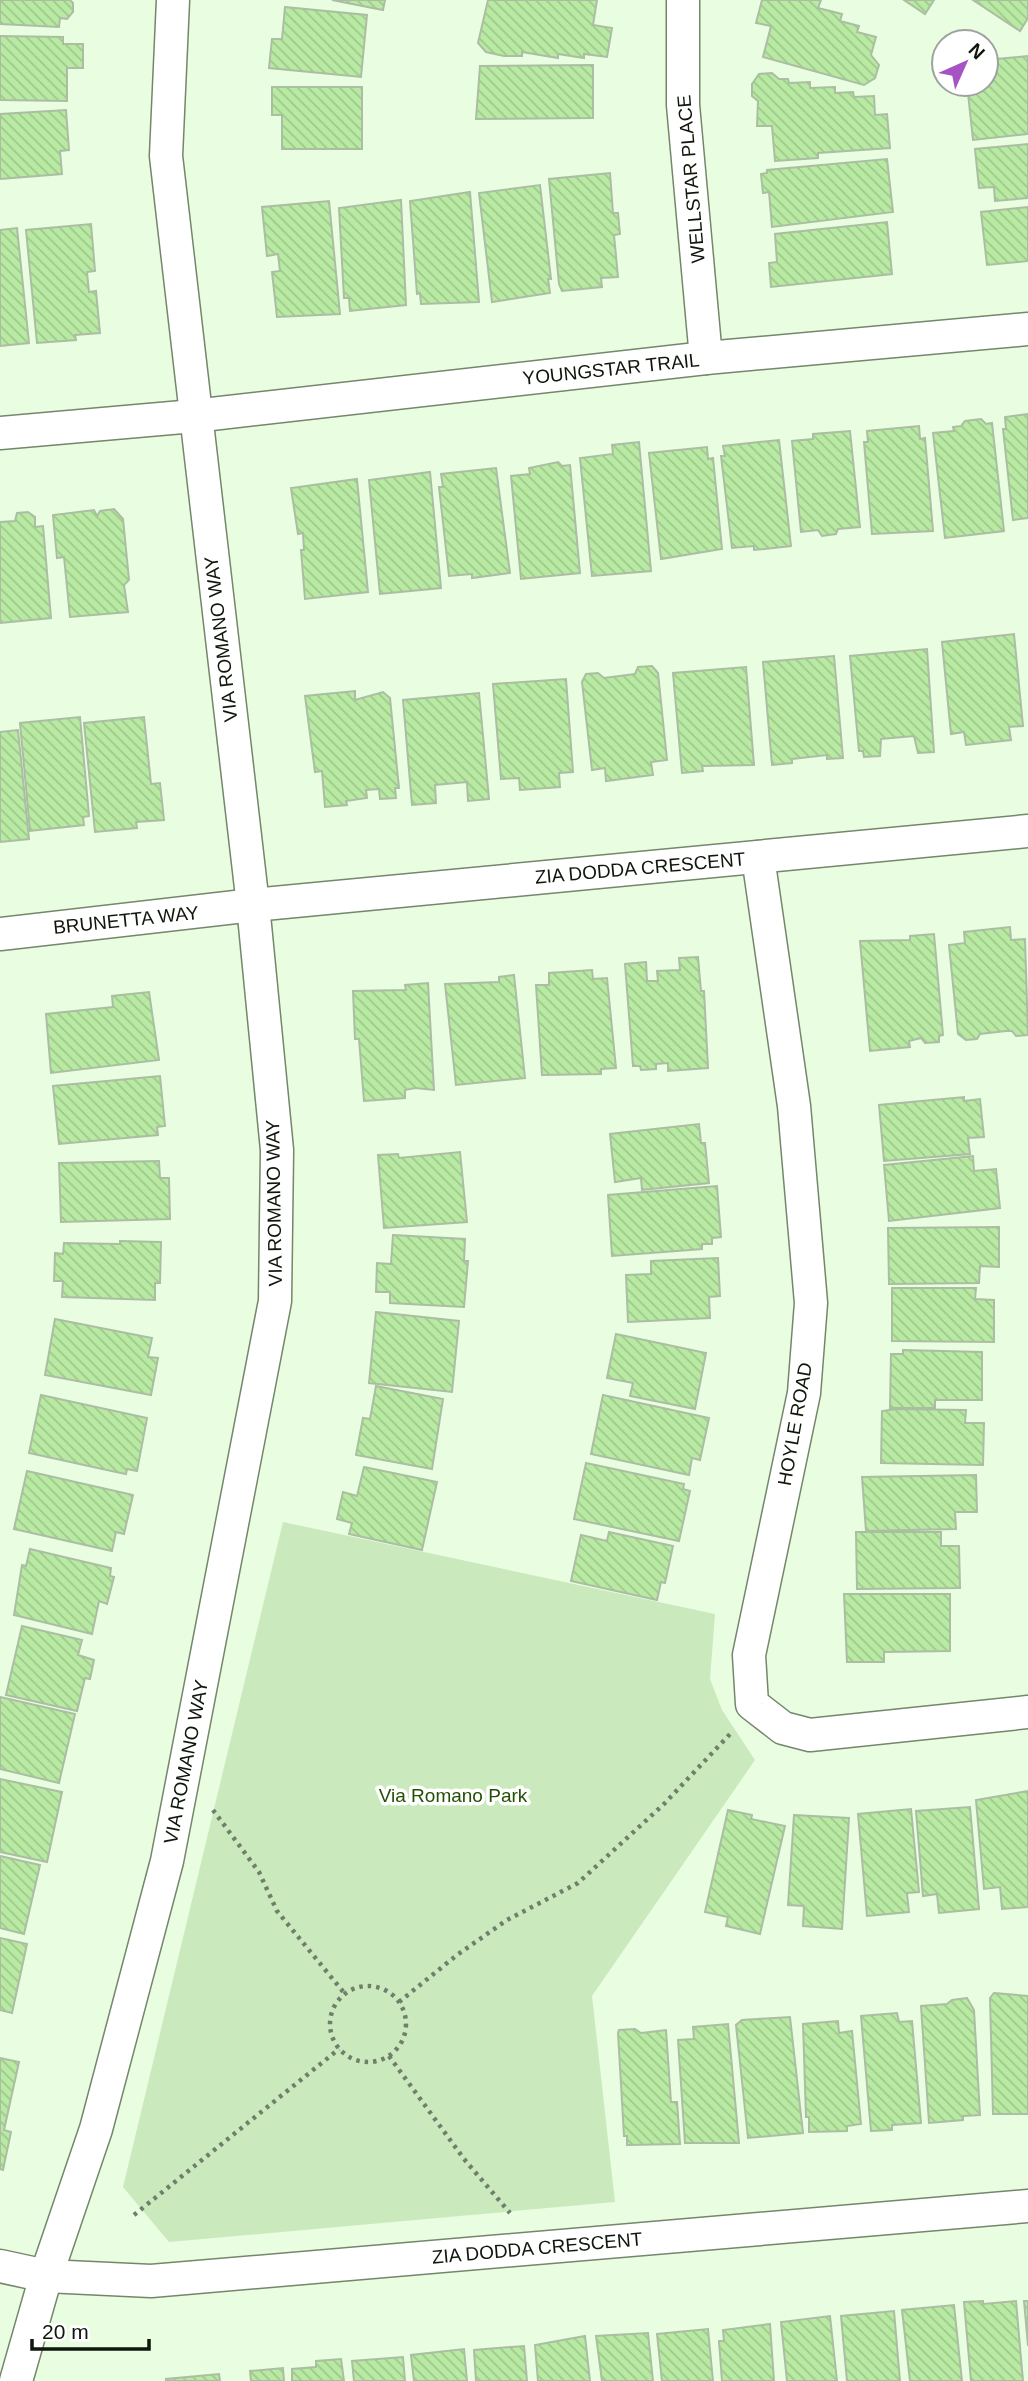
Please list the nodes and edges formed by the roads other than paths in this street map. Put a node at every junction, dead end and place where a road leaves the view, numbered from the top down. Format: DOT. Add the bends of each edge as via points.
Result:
graph roads {
  1 [pos="173,0"];
  2 [pos="683,0"];
  3 [pos="1028,329"];
  4 [pos="706,358"];
  5 [pos="194,416"];
  6 [pos="0,433"];
  7 [pos="1028,831"];
  8 [pos="758,857"];
  9 [pos="253,905"];
  10 [pos="0,934"];
  11 [pos="1028,1712"];
  12 [pos="1028,2206"];
  13 [pos="0,2266"];
  14 [pos="46,2276"];
  15 [pos="16,2381"];
  1 -- 5 [label="street, VIA ROMANO WAY" via="166,156"];
  2 -- 4 [label="street, WELLSTAR PLACE" via="683,105"];
  3 -- 4 [label="street, YOUNGSTAR TRAIL"];
  4 -- 5 [label="street, YOUNGSTAR TRAIL"];
  5 -- 6 [label="street, YOUNGSTAR TRAIL"];
  5 -- 9 [label="street, VIA ROMANO WAY"];
  7 -- 8 [label="street, ZIA DODDA CRESCENT"];
  8 -- 9 [label="street, ZIA DODDA CRESCENT"];
  8 -- 11 [label="street, HOYLE ROAD" via="794,1107 811,1303 804,1393 749,1655 752,1704 783,1728 810,1735"];
  9 -- 10 [label="street, BRUNETTA WAY"];
  9 -- 14 [label="street, VIA ROMANO WAY" via="277,1150 275,1301 167,1861 96,2129"];
  12 -- 14 [label="street, ZIA DODDA CRESCENT" via="151,2281"];
  13 -- 14 [label="street"];
  14 -- 15 [label="street, VIA ROMANO WAY"];
}
